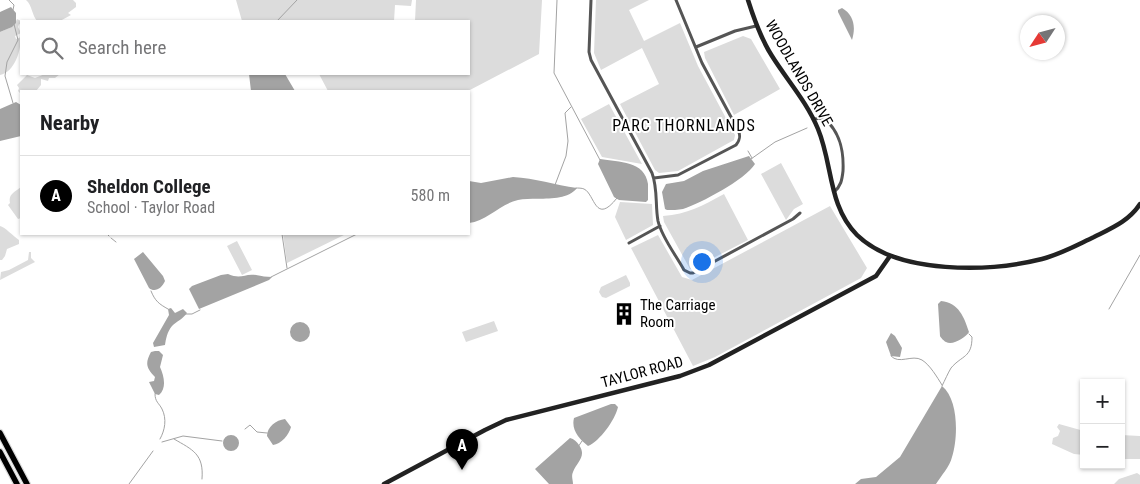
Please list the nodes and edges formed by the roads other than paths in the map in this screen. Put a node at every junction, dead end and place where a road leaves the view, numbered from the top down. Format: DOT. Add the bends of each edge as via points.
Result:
graph roads {
  1 [pos="591,0"];
  2 [pos="676,0"];
  3 [pos="748,0"];
  4 [pos="756,26"];
  5 [pos="696,47"];
  6 [pos="813,119"];
  7 [pos="654,178"];
  8 [pos="834,192"];
  9 [pos="1140,204"];
  10 [pos="800,213"];
  11 [pos="660,226"];
  12 [pos="629,243"];
  13 [pos="890,256"];
  14 [pos="0,433"];
  15 [pos="0,452"];
  16 [pos="17,484"];
  17 [pos="27,484"];
  18 [pos="384,484"];
  1 -- 7 [label="street" via="591,60"];
  2 -- 5 [label="street"];
  3 -- 4 [label="main road, WOODLANDS DRIVE"];
  4 -- 5 [label="street"];
  4 -- 6 [label="main road, WOODLANDS DRIVE"];
  5 -- 7 [label="street" via="740,134 740,141 678,175"];
  6 -- 8 [label="main road, WOODLANDS DRIVE" via="824,145"];
  6 -- 8 [label="street" via="824,118 841,143 842,180"];
  7 -- 11 [label="street"];
  8 -- 13 [label="main road, WOODLANDS DRIVE" via="842,215 856,234"];
  9 -- 13 [label="main road, WOODLANDS DRIVE" via="1122,223 1071,249 1040,259 973,269"];
  10 -- 11 [label="street" via="690,274 684,270"];
  11 -- 12 [label="street"];
  13 -- 18 [label="main road, TAYLOR ROAD" via="876,276 709,366 506,420"];
  14 -- 17 [label="highway"];
  15 -- 16 [label="highway"];
}
